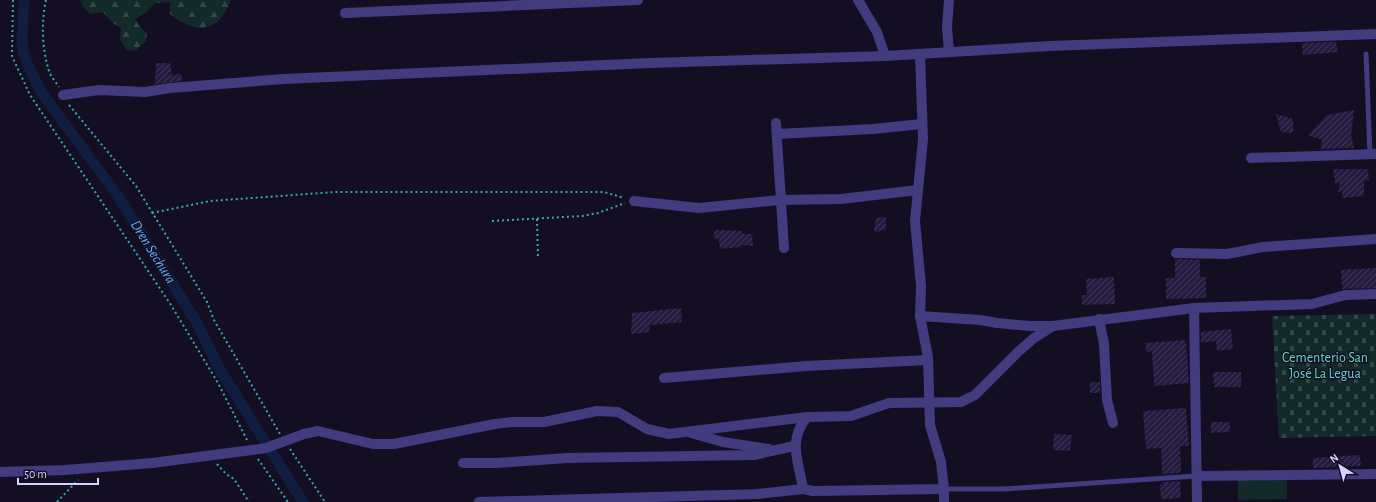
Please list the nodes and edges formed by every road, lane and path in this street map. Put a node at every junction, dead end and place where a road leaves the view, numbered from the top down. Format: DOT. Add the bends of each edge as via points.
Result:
graph roads {
  1 [pos="13,0"];
  2 [pos="46,0"];
  3 [pos="638,0"];
  4 [pos="858,0"];
  5 [pos="949,0"];
  6 [pos="345,13"];
  7 [pos="1376,34"];
  8 [pos="949,52"];
  9 [pos="920,54"];
  10 [pos="1366,54"];
  11 [pos="885,56"];
  12 [pos="63,95"];
  13 [pos="776,123"];
  14 [pos="922,124"];
  15 [pos="776,134"];
  16 [pos="1373,154"];
  17 [pos="1250,158"];
  18 [pos="918,190"];
  19 [pos="780,200"];
  20 [pos="634,201"];
  21 [pos="152,213"];
  22 [pos="537,219"];
  23 [pos="492,221"];
  24 [pos="1376,239"];
  25 [pos="784,248"];
  26 [pos="1176,253"];
  27 [pos="538,258"];
  28 [pos="1376,294"];
  29 [pos="1194,308"];
  30 [pos="920,316"];
  31 [pos="1099,319"];
  32 [pos="1053,326"];
  33 [pos="928,360"];
  34 [pos="664,378"];
  35 [pos="929,404"];
  36 [pos="807,417"];
  37 [pos="1113,423"];
  38 [pos="687,432"];
  39 [pos="284,441"];
  40 [pos="794,446"];
  41 [pos="252,450"];
  42 [pos="777,450"];
  43 [pos="212,454"];
  44 [pos="463,463"];
  45 [pos="89,468"];
  46 [pos="0,472"];
  47 [pos="1376,474"];
  48 [pos="1196,476"];
  49 [pos="803,489"];
  50 [pos="944,489"];
  51 [pos="57,502"];
  52 [pos="250,502"];
  53 [pos="288,502"];
  54 [pos="325,502"];
  55 [pos="479,502"];
  56 [pos="944,502"];
  57 [pos="1197,502"];
  1 -- 41 [label="path" via="12,56 30,95 171,305 218,383"];
  2 -- 12 [label="path" via="42,20 49,72"];
  3 -- 6 [label="street"];
  4 -- 11 [label="street" via="878,32"];
  5 -- 8 [label="street"];
  7 -- 8 [label="street"];
  8 -- 9 [label="street"];
  9 -- 11 [label="street"];
  9 -- 14 [label="street"];
  10 -- 16 [label="lane"];
  11 -- 12 [label="street" via="283,79 145,92 99,90"];
  12 -- 21 [label="path" via="136,186"];
  13 -- 15 [label="street"];
  14 -- 15 [label="street"];
  14 -- 18 [label="street"];
  15 -- 19 [label="street"];
  16 -- 17 [label="street"];
  18 -- 19 [label="street" via="841,199"];
  18 -- 30 [label="street" via="914,221 921,286"];
  19 -- 20 [label="street" via="699,208"];
  19 -- 25 [label="street"];
  20 -- 21 [label="path" via="604,192 335,192 210,201"];
  20 -- 22 [label="path" via="593,214"];
  21 -- 39 [label="path" via="207,302 214,320"];
  22 -- 23 [label="path"];
  22 -- 27 [label="path"];
  24 -- 26 [label="street" via="1263,248 1227,254"];
  28 -- 29 [label="street" via="1345,295 1312,304"];
  29 -- 31 [label="street"];
  29 -- 48 [label="street"];
  30 -- 32 [label="street"];
  30 -- 33 [label="street"];
  31 -- 32 [label="street"];
  31 -- 37 [label="street" via="1104,344 1107,400"];
  32 -- 35 [label="street" via="1019,350 975,395 961,402"];
  33 -- 34 [label="street" via="806,366"];
  33 -- 35 [label="street"];
  35 -- 36 [label="street" via="889,403 851,416"];
  35 -- 50 [label="street" via="930,425 941,462"];
  36 -- 38 [label="street"];
  36 -- 40 [label="street" via="798,429"];
  38 -- 39 [label="street" via="669,434 647,429 618,412 597,411 544,422 495,424 394,444 373,444 318,431"];
  38 -- 42 [label="street" via="723,442"];
  39 -- 41 [label="street"];
  39 -- 54 [label="path"];
  40 -- 42 [label="street"];
  40 -- 49 [label="street"];
  41 -- 43 [label="street"];
  41 -- 53 [label="path"];
  42 -- 44 [label="street" via="754,455 567,458"];
  43 -- 45 [label="street" via="152,463"];
  43 -- 52 [label="path" via="220,469 234,479"];
  45 -- 46 [label="street"];
  45 -- 51 [label="path"];
  47 -- 48 [label="street"];
  48 -- 50 [label="lane" via="1004,489"];
  48 -- 57 [label="street"];
  49 -- 50 [label="street"];
  49 -- 55 [label="street" via="758,494"];
  50 -- 56 [label="street"];
}
